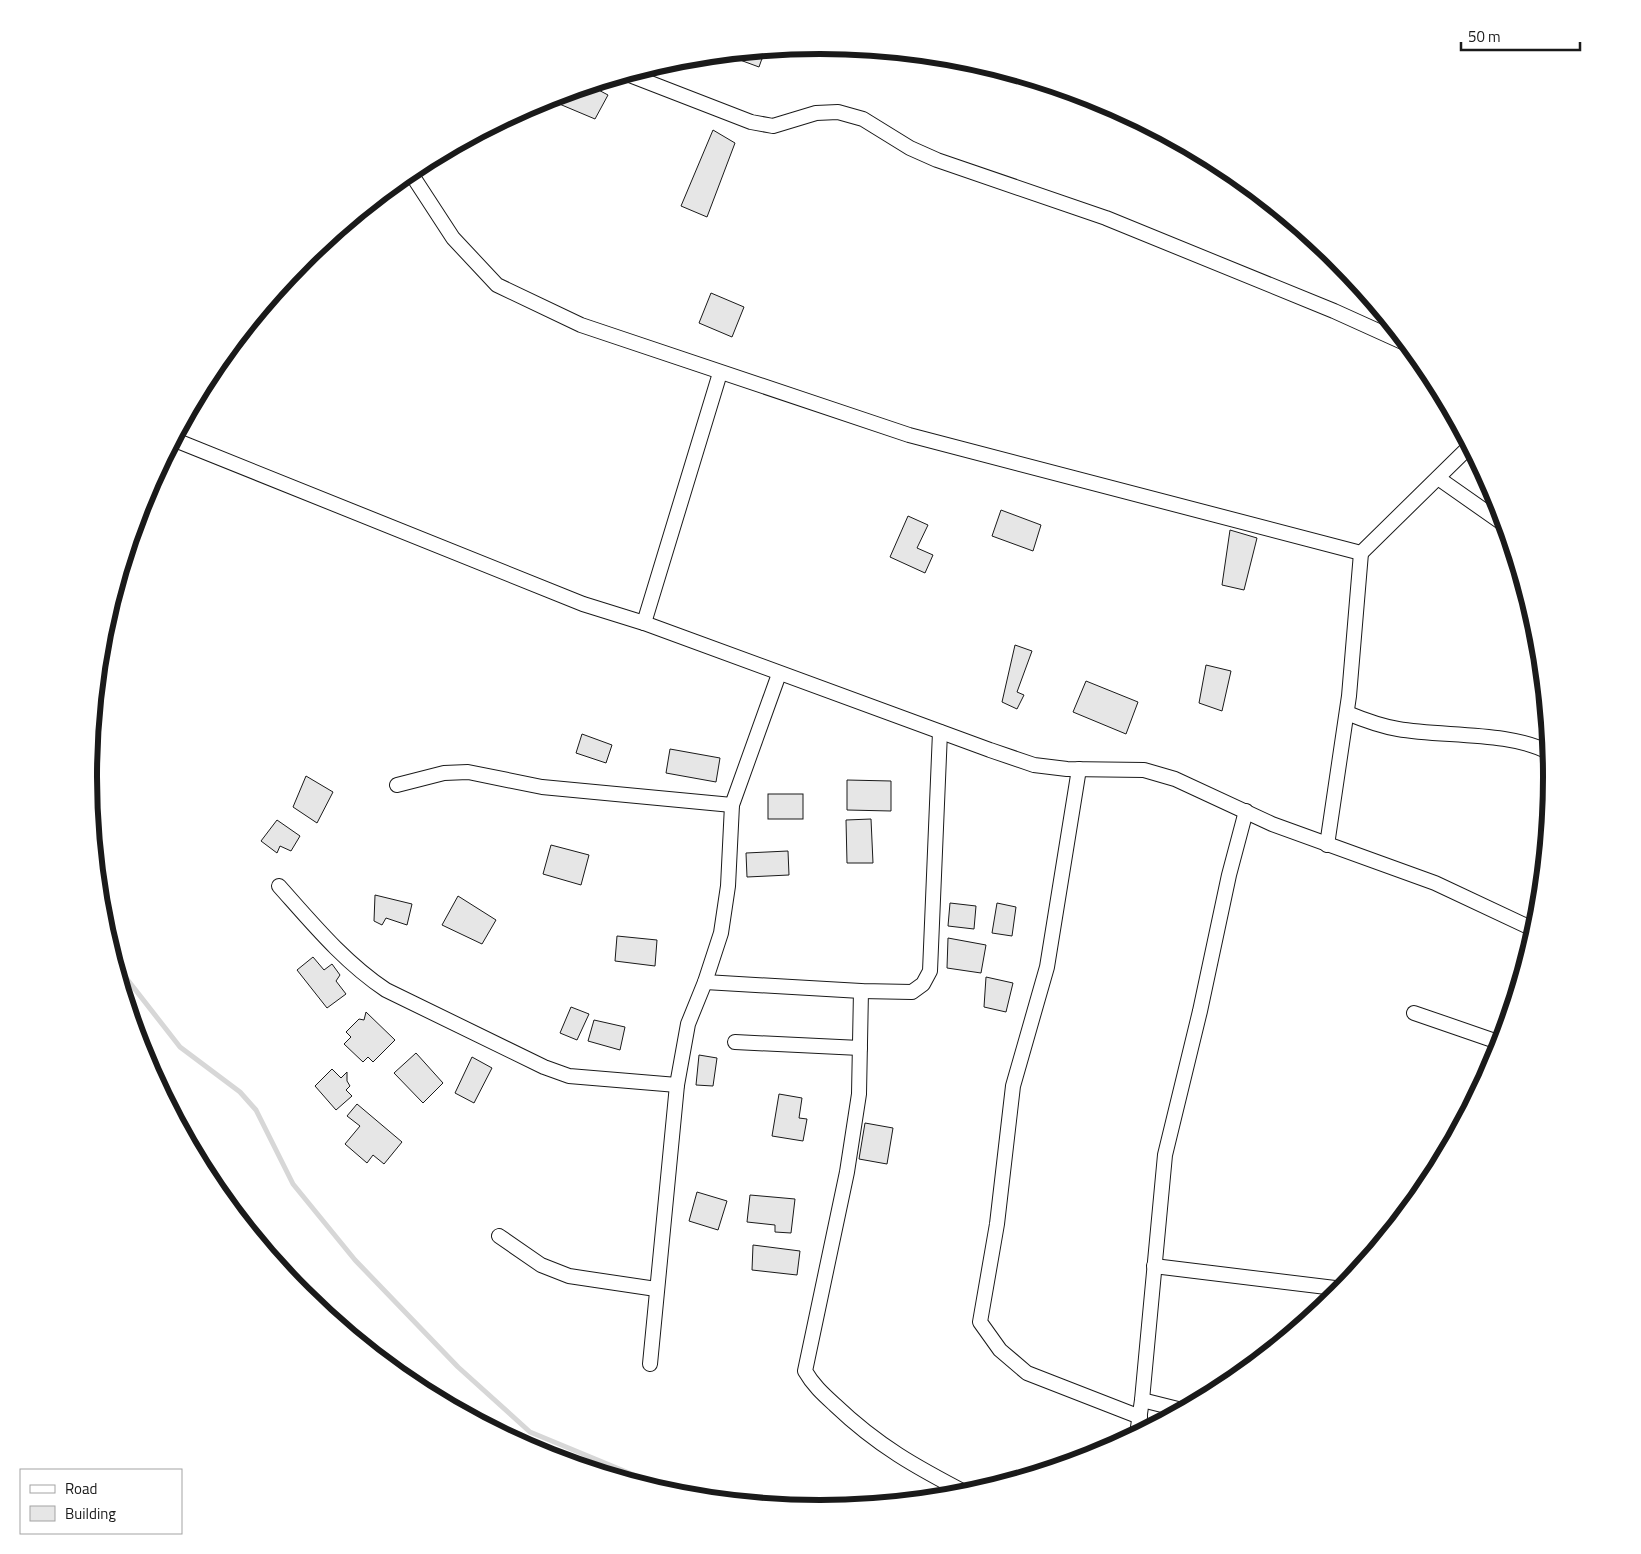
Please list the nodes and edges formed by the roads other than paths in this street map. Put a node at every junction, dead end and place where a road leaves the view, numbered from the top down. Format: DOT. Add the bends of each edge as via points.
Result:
graph roads {
  1 [pos="636,77"];
  2 [pos="415,179"];
  3 [pos="1395,338"];
  4 [pos="720,373"];
  5 [pos="180,442"];
  6 [pos="1466,450"];
  7 [pos="1438,478"];
  8 [pos="1496,518"];
  9 [pos="1361,552"];
  10 [pos="644,623"];
  11 [pos="779,674"];
  12 [pos="1347,713"];
  13 [pos="940,732"];
  14 [pos="1543,750"];
  15 [pos="1079,769"];
  16 [pos="398,785"];
  17 [pos="732,805"];
  18 [pos="1246,812"];
  19 [pos="1327,845"];
  20 [pos="278,886"];
  21 [pos="1528,926"];
  22 [pos="706,982"];
  23 [pos="861,991"];
  24 [pos="1414,1013"];
  25 [pos="1494,1041"];
  26 [pos="735,1042"];
  27 [pos="860,1048"];
  28 [pos="677,1085"];
  29 [pos="499,1236"];
  30 [pos="1154,1266"];
  31 [pos="1332,1288"];
  32 [pos="656,1290"];
  33 [pos="650,1364"];
  34 [pos="1142,1400"];
  35 [pos="1173,1408"];
  36 [pos="1140,1417"];
  37 [pos="1138,1427"];
  38 [pos="955,1487"];
  1 -- 3 [label="street" via="751,122 773,126 816,113 838,112 863,119 910,148 937,160 1106,218"];
  2 -- 4 [label="street" via="453,238 497,285 581,325"];
  4 -- 9 [label="street" via="909,435"];
  4 -- 10 [label="street"];
  5 -- 10 [label="street" via="583,604"];
  6 -- 7 [label="street"];
  7 -- 8 [label="street"];
  7 -- 9 [label="street"];
  9 -- 12 [label="street"];
  10 -- 11 [label="street"];
  11 -- 13 [label="street"];
  11 -- 17 [label="street"];
  12 -- 14 [label="street" via="1399,730 1518,741"];
  12 -- 19 [label="street"];
  13 -- 15 [label="street" via="1034,765"];
  13 -- 23 [label="street" via="930,971 923,984 912,992"];
  15 -- 18 [label="street" via="1144,770 1175,779"];
  15 -- 36 [label="street" via="1047,967 1013,1086 997,1224 980,1322 1000,1350 1027,1373"];
  16 -- 17 [label="street" via="444,773 468,772 542,787"];
  17 -- 22 [label="street" via="724,914"];
  18 -- 19 [label="street"];
  18 -- 30 [label="street" via="1228,875 1200,1011 1165,1155"];
  19 -- 21 [label="street" via="1435,883"];
  20 -- 28 [label="street" via="336,950 386,990 569,1076"];
  22 -- 23 [label="street"];
  22 -- 28 [label="street" via="688,1024"];
  23 -- 27 [label="street"];
  24 -- 25 [label="street"];
  26 -- 27 [label="street"];
  27 -- 38 [label="street" via="858,1094 847,1172 805,1371 811,1383 863,1432 918,1468"];
  28 -- 32 [label="street"];
  29 -- 32 [label="street" via="541,1265 570,1276"];
  30 -- 31 [label="street"];
  30 -- 34 [label="street"];
  32 -- 33 [label="street"];
  34 -- 35 [label="street"];
  34 -- 36 [label="street"];
  36 -- 37 [label="street"];
}
